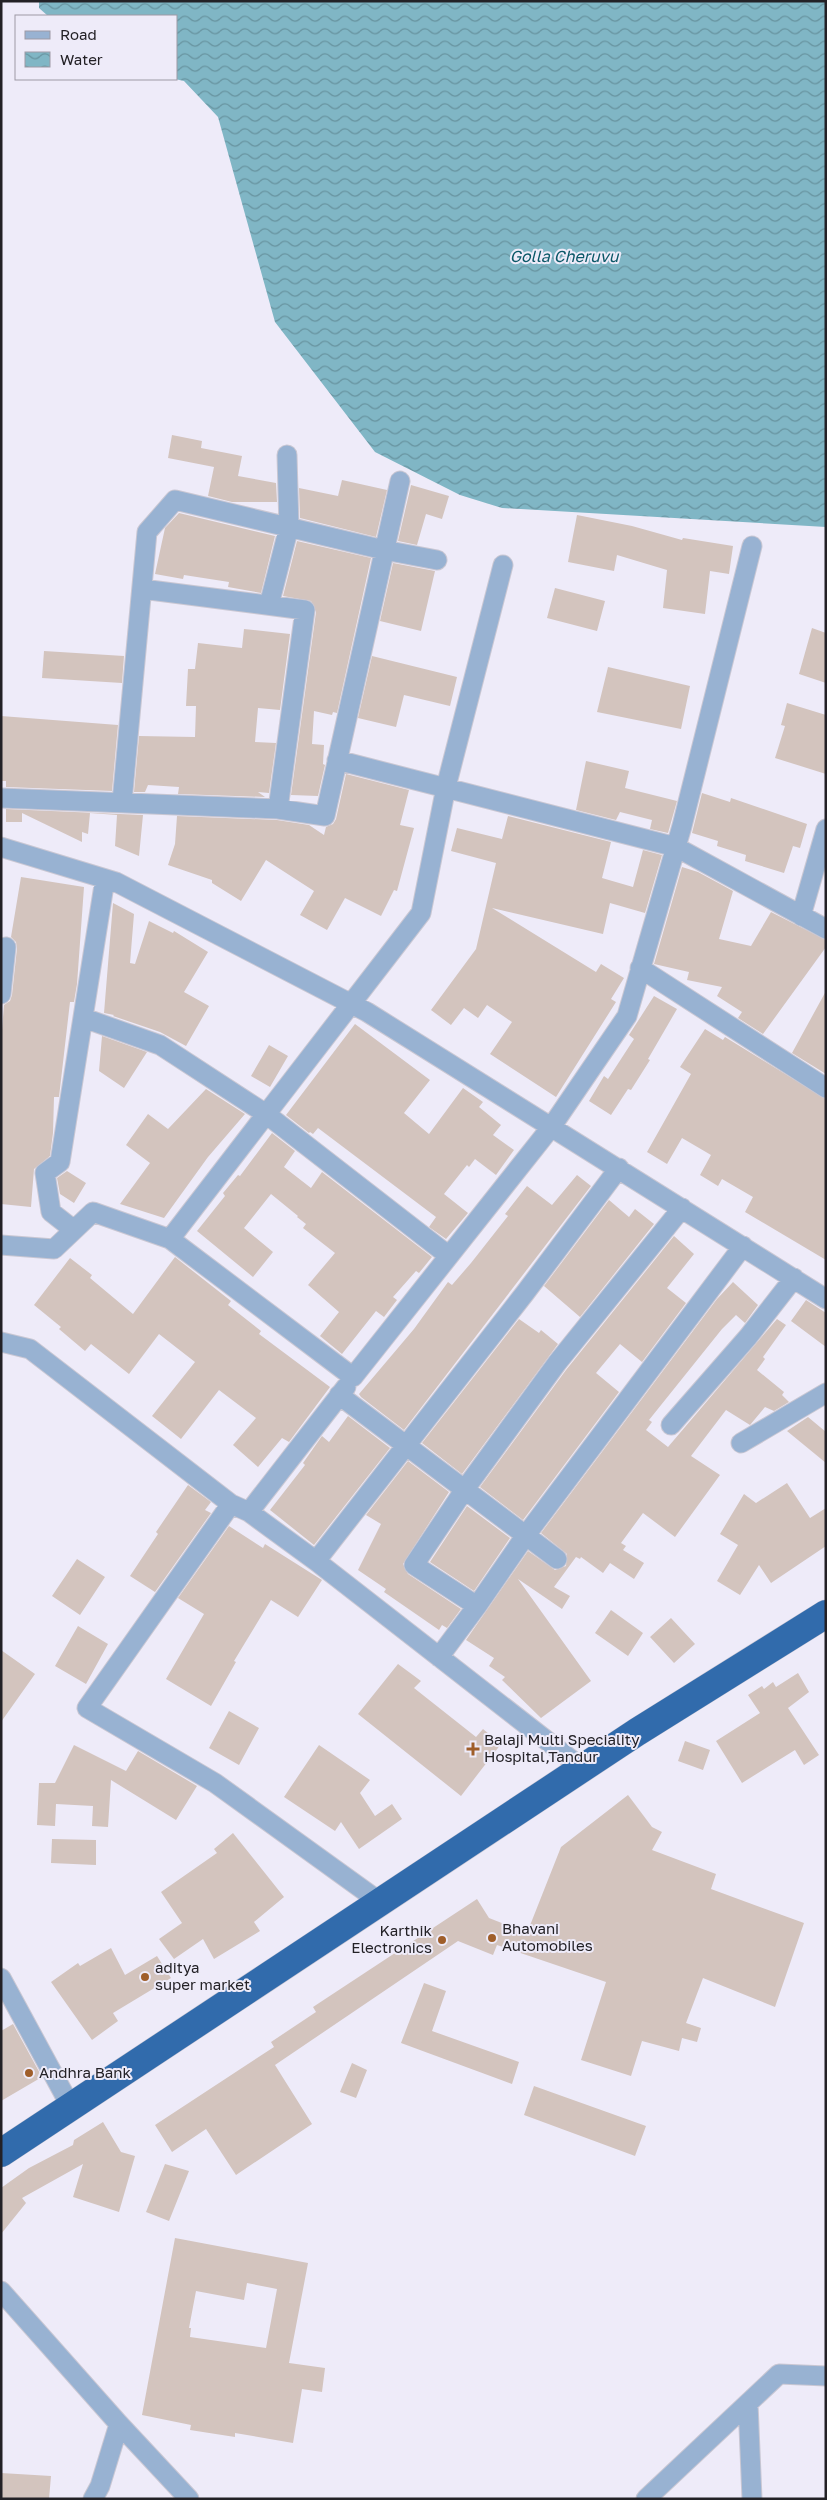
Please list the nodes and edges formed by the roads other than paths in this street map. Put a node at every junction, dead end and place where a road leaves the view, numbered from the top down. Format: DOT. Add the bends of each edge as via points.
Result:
graph roads {
  1 [pos="287,455"];
  2 [pos="400,481"];
  3 [pos="289,527"];
  4 [pos="752,546"];
  5 [pos="384,550"];
  6 [pos="437,560"];
  7 [pos="504,565"];
  8 [pos="142,589"];
  9 [pos="269,605"];
  10 [pos="337,760"];
  11 [pos="446,788"];
  12 [pos="1,798"];
  13 [pos="122,802"];
  14 [pos="278,808"];
  15 [pos="826,829"];
  16 [pos="1,847"];
  17 [pos="676,847"];
  18 [pos="106,879"];
  19 [pos="801,916"];
  20 [pos="826,930"];
  21 [pos="6,948"];
  22 [pos="640,968"];
  23 [pos="1,994"];
  24 [pos="351,1003"];
  25 [pos="84,1018"];
  26 [pos="826,1088"];
  27 [pos="266,1114"];
  28 [pos="552,1126"];
  29 [pos="619,1168"];
  30 [pos="682,1208"];
  31 [pos="74,1230"];
  32 [pos="170,1239"];
  33 [pos="1,1245"];
  34 [pos="743,1246"];
  35 [pos="449,1256"];
  36 [pos="794,1278"];
  37 [pos="826,1299"];
  38 [pos="1,1342"];
  39 [pos="353,1377"];
  40 [pos="826,1393"];
  41 [pos="339,1396"];
  42 [pos="671,1425"];
  43 [pos="741,1443"];
  44 [pos="407,1446"];
  45 [pos="465,1489"];
  46 [pos="231,1504"];
  47 [pos="249,1512"];
  48 [pos="526,1535"];
  49 [pos="557,1559"];
  50 [pos="316,1561"];
  51 [pos="477,1606"];
  52 [pos="826,1614"];
  53 [pos="439,1657"];
  54 [pos="582,1768"];
  55 [pos="380,1902"];
  56 [pos="1,1978"];
  57 [pos="71,2107"];
  58 [pos="1,2153"];
  59 [pos="1,2291"];
  60 [pos="826,2376"];
  61 [pos="748,2404"];
  62 [pos="119,2424"];
  63 [pos="93,2499"];
  64 [pos="189,2499"];
  65 [pos="646,2499"];
  66 [pos="752,2499"];
  1 -- 3 [label="street"];
  2 -- 5 [label="street"];
  3 -- 5 [label="street"];
  3 -- 8 [label="street" via="175,500 147,532"];
  3 -- 9 [label="street"];
  4 -- 17 [label="street"];
  5 -- 6 [label="street"];
  5 -- 10 [label="street"];
  7 -- 11 [label="street"];
  8 -- 9 [label="street"];
  8 -- 13 [label="street"];
  9 -- 14 [label="street" via="305,610"];
  10 -- 11 [label="street"];
  10 -- 14 [label="street" via="324,816"];
  11 -- 17 [label="street"];
  11 -- 24 [label="street" via="421,913"];
  12 -- 13 [label="street"];
  13 -- 14 [label="street"];
  15 -- 19 [label="street"];
  16 -- 18 [label="street"];
  17 -- 19 [label="street"];
  17 -- 22 [label="street"];
  18 -- 24 [label="street"];
  18 -- 25 [label="street"];
  19 -- 20 [label="street"];
  21 -- 23 [label="street"];
  22 -- 26 [label="street"];
  22 -- 28 [label="street" via="626,1016"];
  24 -- 27 [label="street"];
  24 -- 28 [label="street"];
  25 -- 27 [label="street" via="160,1045"];
  25 -- 31 [label="street" via="60,1162 46,1174 51,1212"];
  27 -- 32 [label="street"];
  27 -- 35 [label="street"];
  28 -- 29 [label="street"];
  28 -- 35 [label="street"];
  29 -- 30 [label="street"];
  29 -- 44 [label="street"];
  30 -- 34 [label="street"];
  30 -- 45 [label="street" via="557,1363"];
  31 -- 32 [label="street" via="93,1212"];
  31 -- 33 [label="street" via="54,1249"];
  32 -- 39 [label="street"];
  34 -- 36 [label="street"];
  34 -- 48 [label="street"];
  35 -- 39 [label="street"];
  36 -- 37 [label="street"];
  36 -- 42 [label="street" via="748,1337"];
  38 -- 46 [label="street" via="30,1349"];
  39 -- 41 [label="street"];
  40 -- 43 [label="street"];
  41 -- 44 [label="street"];
  41 -- 47 [label="street"];
  44 -- 45 [label="street"];
  44 -- 50 [label="street"];
  45 -- 48 [label="street"];
  45 -- 51 [label="street" via="414,1565"];
  46 -- 47 [label="street"];
  46 -- 55 [label="street" via="87,1708 215,1783"];
  47 -- 50 [label="street"];
  48 -- 49 [label="street"];
  48 -- 51 [label="street"];
  50 -- 53 [label="street"];
  51 -- 53 [label="street"];
  52 -- 54 [label="highway"];
  53 -- 54 [label="street"];
  54 -- 55 [label="highway"];
  55 -- 57 [label="highway"];
  56 -- 57 [label="street"];
  57 -- 58 [label="highway"];
  59 -- 62 [label="street"];
  60 -- 61 [label="street" via="779,2374"];
  61 -- 65 [label="street"];
  61 -- 66 [label="street"];
  62 -- 63 [label="street"];
  62 -- 64 [label="street"];
}
